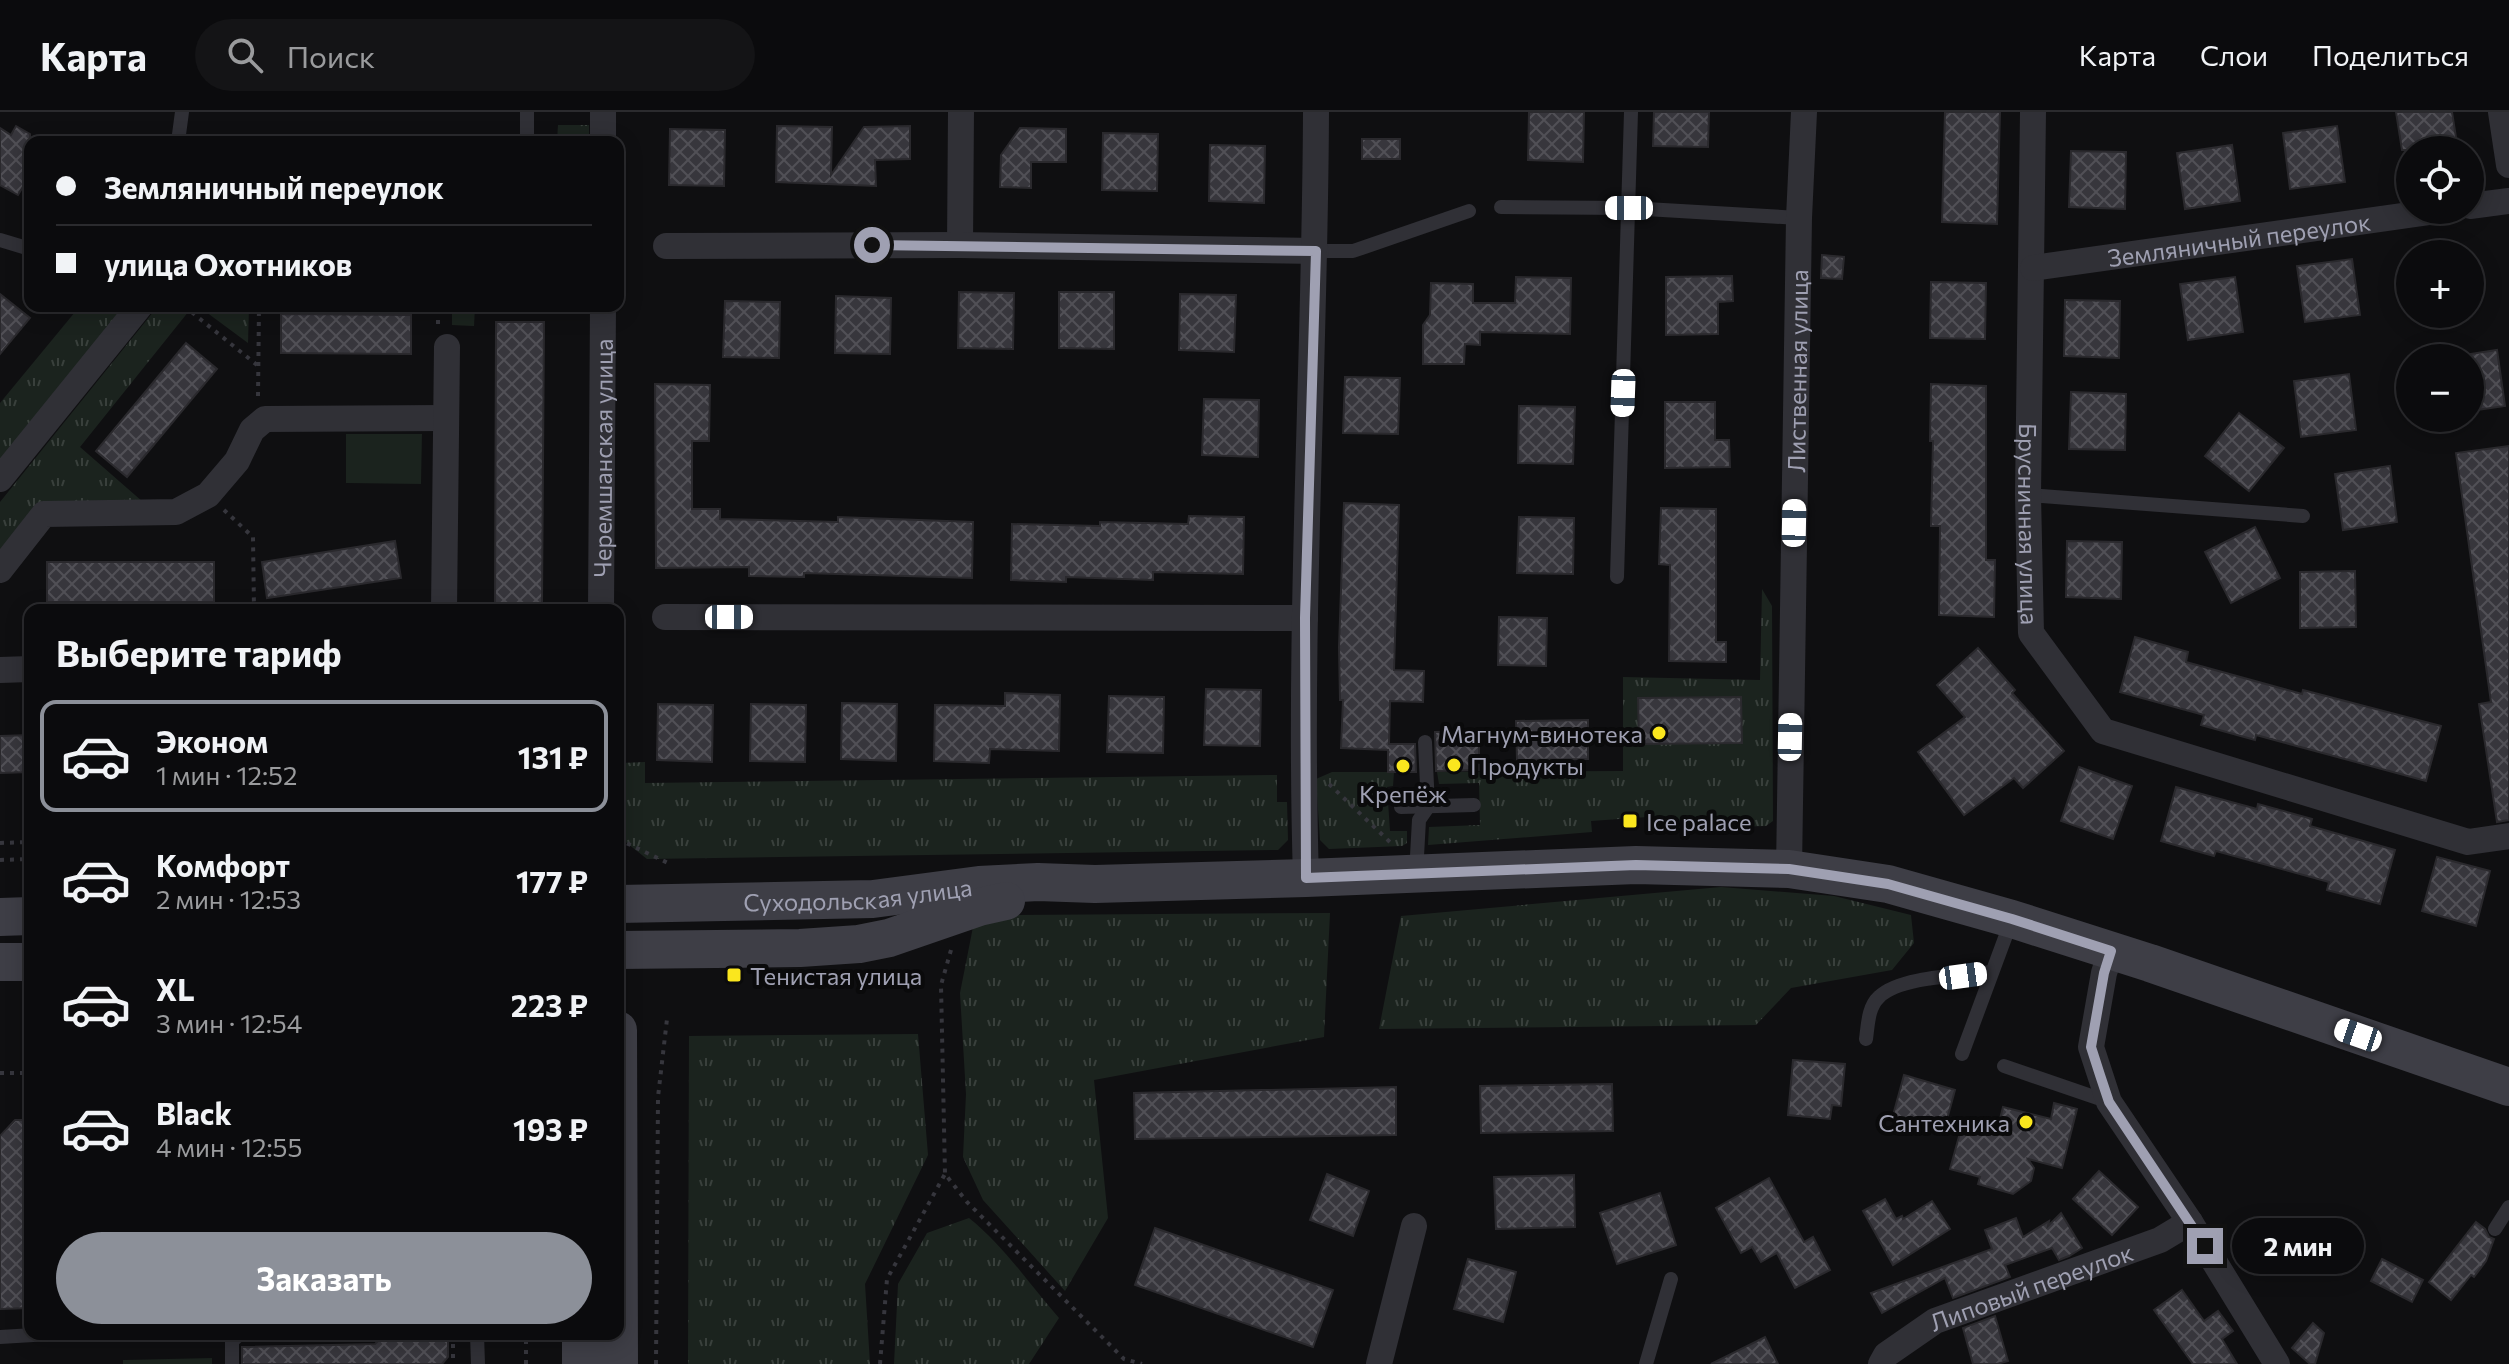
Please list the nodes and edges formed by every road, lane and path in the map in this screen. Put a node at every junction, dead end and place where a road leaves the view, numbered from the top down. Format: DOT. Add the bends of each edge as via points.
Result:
graph roads {
  1 [pos="182,112"];
  2 [pos="527,112"];
  3 [pos="603,112"];
  4 [pos="961,112"];
  5 [pos="1316,112"];
  6 [pos="1631,112"];
  7 [pos="1804,112"];
  8 [pos="2033,112"];
  9 [pos="2501,112"];
  10 [pos="179,136"];
  11 [pos="527,136"];
  12 [pos="603,136"];
  13 [pos="2509,165"];
  14 [pos="2509,201"];
  15 [pos="2484,204"];
  16 [pos="1501,207"];
  17 [pos="1629,208"];
  18 [pos="1469,211"];
  19 [pos="2396,217"];
  20 [pos="1799,218"];
  21 [pos="0,240"];
  22 [pos="960,245"];
  23 [pos="666,246"];
  24 [pos="24,247"];
  25 [pos="1316,251"];
  26 [pos="2033,268"];
  27 [pos="135,312"];
  28 [pos="192,312"];
  29 [pos="259,312"];
  30 [pos="603,312"];
  31 [pos="447,347"];
  32 [pos="258,365"];
  33 [pos="446,418"];
  34 [pos="265,419"];
  35 [pos="0,479"];
  36 [pos="208,495"];
  37 [pos="2028,495"];
  38 [pos="2303,516"];
  39 [pos="0,570"];
  40 [pos="1617,577"];
  41 [pos="254,604"];
  42 [pos="444,604"];
  43 [pos="601,604"];
  44 [pos="665,617"];
  45 [pos="1305,618"];
  46 [pos="24,669"];
  47 [pos="0,670"];
  48 [pos="1425,742"];
  49 [pos="1305,773"];
  50 [pos="1474,805"];
  51 [pos="1401,807"];
  52 [pos="1428,807"];
  53 [pos="2509,836"];
  54 [pos="24,842"];
  55 [pos="624,842"];
  56 [pos="0,843"];
  57 [pos="24,859"];
  58 [pos="0,860"];
  59 [pos="1408,862"];
  60 [pos="670,864"];
  61 [pos="1789,869"];
  62 [pos="1306,878"];
  63 [pos="1095,884"];
  64 [pos="624,904"];
  65 [pos="24,916"];
  66 [pos="0,917"];
  67 [pos="2012,919"];
  68 [pos="954,941"];
  69 [pos="624,950"];
  70 [pos="2111,951"];
  71 [pos="0,962"];
  72 [pos="24,962"];
  73 [pos="1991,972"];
  74 [pos="667,1019"];
  75 [pos="1866,1039"];
  76 [pos="1962,1054"];
  77 [pos="2004,1066"];
  78 [pos="0,1073"];
  79 [pos="24,1073"];
  80 [pos="2509,1087"];
  81 [pos="2109,1102"];
  82 [pos="945,1174"];
  83 [pos="2509,1207"];
  84 [pos="2190,1222"];
  85 [pos="1414,1226"];
  86 [pos="2495,1229"];
  87 [pos="1671,1279"];
  88 [pos="24,1336"];
  89 [pos="0,1337"];
  90 [pos="65,1340"];
  91 [pos="98,1340"];
  92 [pos="235,1340"];
  93 [pos="453,1340"];
  94 [pos="477,1340"];
  95 [pos="526,1340"];
  96 [pos="581,1340"];
  97 [pos="619,1340"];
  98 [pos="232,1364"];
  99 [pos="453,1364"];
  100 [pos="478,1364"];
  101 [pos="526,1364"];
  102 [pos="581,1364"];
  103 [pos="619,1364"];
  104 [pos="656,1364"];
  105 [pos="880,1364"];
  106 [pos="1142,1364"];
  107 [pos="1379,1364"];
  108 [pos="1646,1364"];
  109 [pos="1881,1364"];
  110 [pos="2277,1364"];
  1 -- 10 [label="lane"];
  2 -- 11 [label="lane"];
  3 -- 12 [label="street"];
  4 -- 22 [label="street"];
  5 -- 25 [label="street"];
  6 -- 17 [label="lane"];
  7 -- 20 [label="street, Лиственная улица"];
  8 -- 26 [label="street, Брусничная улица"];
  9 -- 13 [label="street"];
  14 -- 15 [label="street"];
  16 -- 17 [label="lane"];
  17 -- 20 [label="lane"];
  17 -- 40 [label="lane"];
  18 -- 25 [label="lane" via="1353,251"];
  19 -- 26 [label="street, Земляничный переулок"];
  20 -- 61 [label="street, Лиственная улица"];
  21 -- 24 [label="lane"];
  22 -- 23 [label="street"];
  22 -- 25 [label="street"];
  25 -- 45 [label="street"];
  26 -- 37 [label="street, Брусничная улица"];
  27 -- 35 [label="street"];
  28 -- 32 [label="path"];
  29 -- 32 [label="path"];
  30 -- 43 [label="street, Черемшанская улица"];
  31 -- 33 [label="street"];
  32 -- 34 [label="path" via="259,406"];
  33 -- 34 [label="street"];
  33 -- 42 [label="street"];
  34 -- 36 [label="street"];
  36 -- 39 [label="street" via="176,512 44,514"];
  36 -- 41 [label="path" via="253,537"];
  37 -- 38 [label="lane"];
  37 -- 53 [label="street, Брусничная улица" via="2031,633 2103,731 2468,842"];
  44 -- 45 [label="street"];
  45 -- 49 [label="street"];
  46 -- 47 [label="street"];
  48 -- 52 [label="lane"];
  49 -- 59 [label="path" via="1318,773"];
  49 -- 62 [label="street"];
  50 -- 52 [label="lane"];
  51 -- 52 [label="lane"];
  52 -- 59 [label="lane" via="1419,820"];
  54 -- 56 [label="path"];
  55 -- 60 [label="path"];
  57 -- 58 [label="path"];
  59 -- 61 [label="main road, Суходольская улица"];
  59 -- 62 [label="main road, Суходольская улица"];
  61 -- 67 [label="main road, Суходольская улица" via="1888,884"];
  62 -- 63 [label="main road, Суходольская улица"];
  63 -- 64 [label="main road, Суходольская улица" via="979,885 873,899"];
  63 -- 69 [label="main road, Суходольская улица" via="979,907 859,944"];
  65 -- 66 [label="main road"];
  67 -- 70 [label="main road, Суходольская улица"];
  67 -- 73 [label="lane"];
  68 -- 82 [label="path" via="941,985"];
  70 -- 80 [label="main road, Суходольская улица"];
  70 -- 81 [label="street" via="2091,1047"];
  71 -- 72 [label="main road"];
  73 -- 75 [label="lane" via="1906,983 1879,996"];
  73 -- 76 [label="lane"];
  74 -- 104 [label="path" via="658,1097"];
  77 -- 81 [label="lane"];
  78 -- 79 [label="path"];
  81 -- 84 [label="street"];
  82 -- 105 [label="path" via="887,1279"];
  82 -- 106 [label="path" via="1124,1359"];
  83 -- 86 [label="lane"];
  84 -- 109 [label="street, Липовый переулок" via="2160,1240 1935,1321"];
  84 -- 110 [label="street"];
  85 -- 107 [label="street"];
  87 -- 108 [label="lane"];
  88 -- 89 [label="lane"];
  90 -- 91 [label="path"];
  92 -- 98 [label="lane"];
  93 -- 99 [label="path"];
  94 -- 100 [label="lane"];
  95 -- 101 [label="path"];
  96 -- 102 [label="main road"];
  97 -- 103 [label="main road"];
}
